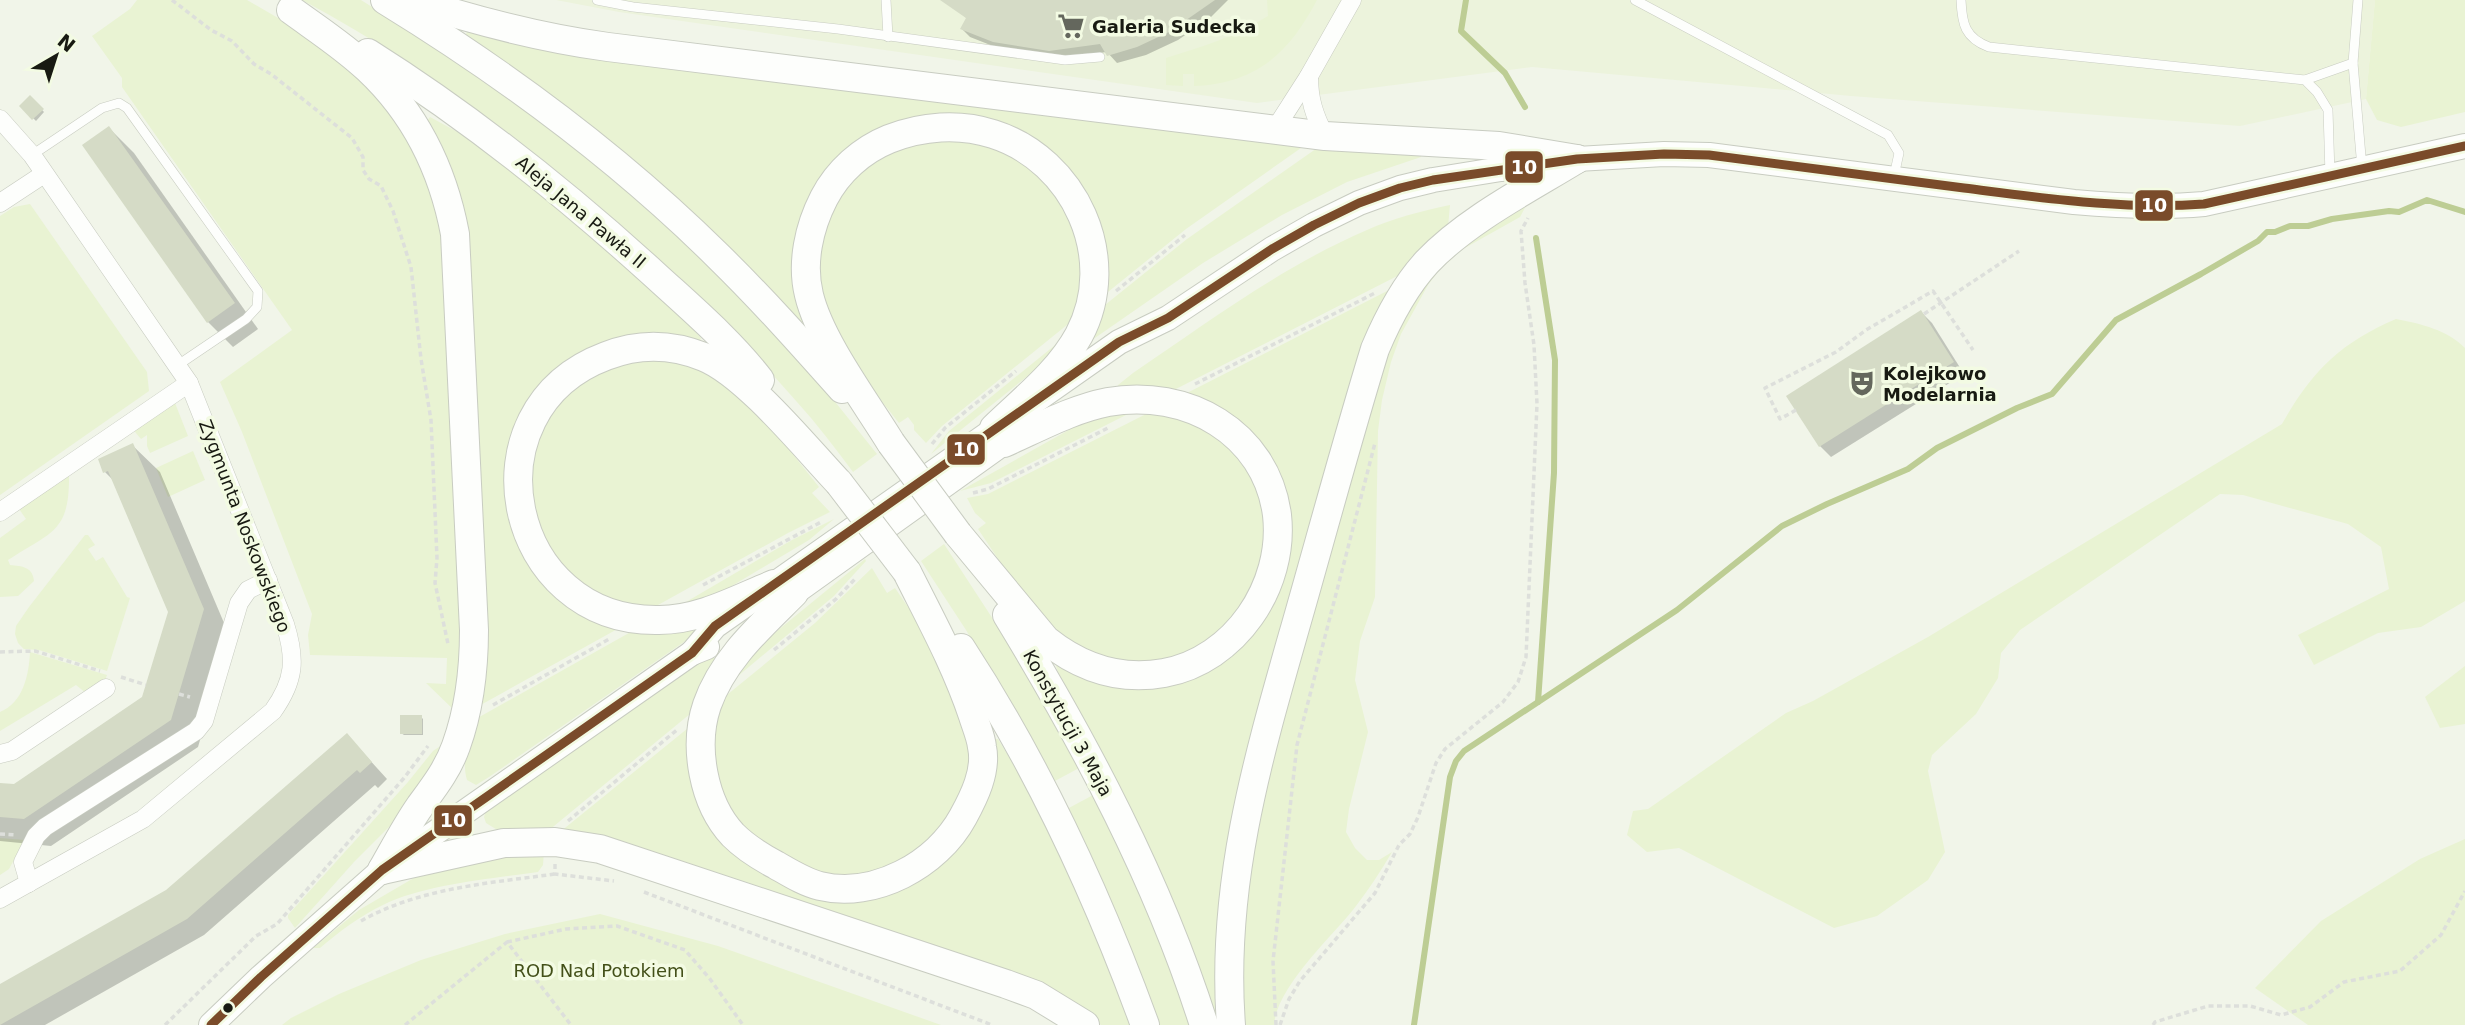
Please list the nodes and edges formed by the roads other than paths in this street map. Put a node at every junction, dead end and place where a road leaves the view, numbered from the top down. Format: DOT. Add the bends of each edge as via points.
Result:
graph roads {
  1 [pos="385,0"];
  2 [pos="411,0"];
  3 [pos="597,0"];
  4 [pos="886,0"];
  5 [pos="1352,0"];
  6 [pos="1635,0"];
  7 [pos="1961,0"];
  8 [pos="2358,0"];
  9 [pos="282,5"];
  10 [pos="888,37"];
  11 [pos="1100,57"];
  12 [pos="2353,63"];
  13 [pos="1309,76"];
  14 [pos="2305,80"];
  15 [pos="0,119"];
  16 [pos="1275,129"];
  17 [pos="1325,136"];
  18 [pos="2465,146"];
  19 [pos="32,155"];
  20 [pos="1577,159"];
  21 [pos="2362,170"];
  22 [pos="44,174"];
  23 [pos="2330,176"];
  24 [pos="1894,178"];
  25 [pos="0,203"];
  26 [pos="178,365"];
  27 [pos="189,383"];
  28 [pos="999,435"];
  29 [pos="891,443"];
  30 [pos="839,482"];
  31 [pos="0,512"];
  32 [pos="958,534"];
  33 [pos="907,572"];
  34 [pos="268,580"];
  35 [pos="784,589"];
  36 [pos="106,688"];
  37 [pos="0,754"];
  38 [pos="382,870"];
  39 [pos="29,883"];
  40 [pos="0,899"];
  41 [pos="211,1025"];
  42 [pos="1085,1025"];
  43 [pos="1144,1025"];
  44 [pos="1204,1025"];
  45 [pos="1231,1025"];
  1 -- 29 [label="main road" via="558,118 636,181 759,296"];
  2 -- 16 [label="main road" via="568,42"];
  3 -- 10 [label="lane"];
  4 -- 10 [label="lane"];
  5 -- 13 [label="street"];
  6 -- 24 [label="lane" via="1888,135 1899,153"];
  7 -- 14 [label="lane" via="1968,34 1989,47"];
  8 -- 12 [label="lane"];
  9 -- 30 [label="main road, Aleja Jana Pawła II" via="404,75 530,167 600,225 751,368"];
  9 -- 38 [label="main road" via="368,69 397,101 439,171 455,234 472,668 456,747"];
  10 -- 11 [label="lane" via="1065,61"];
  12 -- 14 [label="lane"];
  12 -- 21 [label="lane"];
  13 -- 16 [label="street"];
  13 -- 17 [label="street" via="1312,111"];
  14 -- 23 [label="lane" via="2328,110"];
  15 -- 19 [label="street, Zygmunta Noskowskiego"];
  16 -- 17 [label="main road"];
  17 -- 20 [label="main road" via="1499,145"];
  18 -- 21 [label="main road"];
  19 -- 22 [label="street, Zygmunta Noskowskiego"];
  19 -- 26 [label="lane" via="102,108 119,103 258,291 257,307 246,319"];
  20 -- 24 [label="main road" via="1709,155"];
  20 -- 28 [label="main road" via="1433,180 1359,203 1272,249 1168,318 1119,342"];
  20 -- 45 [label="main road" via="1472,225 1428,262 1398,303 1375,349 1246,813 1230,925"];
  21 -- 23 [label="main road"];
  22 -- 25 [label="street"];
  22 -- 26 [label="street, Zygmunta Noskowskiego"];
  23 -- 24 [label="main road" via="2204,204 2140,207"];
  26 -- 27 [label="street, Zygmunta Noskowskiego"];
  27 -- 31 [label="street"];
  27 -- 34 [label="street, Zygmunta Noskowskiego"];
  28 -- 29 [label="main road" via="1080,334 1094,287 1094,253 1073,197 1027,150 993,134 927,128 866,150 843,171 819,209 807,254 809,294 829,343"];
  28 -- 32 [label="main road" via="1101,404 1135,399 1178,403 1208,416 1235,435 1268,485 1277,516 1269,578 1258,604 1237,633 1206,658 1154,675 1114,674 1083,664 1046,640"];
  28 -- 35 [label="main road"];
  29 -- 32 [label="main road, Konstytucji 3 Maja, bridge"];
  30 -- 33 [label="main road, bridge"];
  30 -- 35 [label="main road" via="738,379 707,358 670,347 617,352 585,365 547,398 534,418 519,460 519,509 543,563 576,596 605,611 661,621 696,616"];
  32 -- 44 [label="main road, Konstytucji 3 Maja" via="1099,777 1140,860"];
  33 -- 35 [label="main road" via="960,677 983,760 969,806 940,849 912,869 866,885 819,886 756,853 722,820 707,785 702,730 707,706 717,682"];
  33 -- 43 [label="main road" via="979,677 1042,787 1093,894"];
  34 -- 39 [label="street" via="248,590 239,603 204,721 196,731 45,827 23,862"];
  34 -- 39 [label="street, Zygmunta Noskowskiego" via="293,661 285,695 273,711 143,819"];
  35 -- 38 [label="main road" via="716,626 692,653"];
  36 -- 37 [label="street" via="12,751"];
  38 -- 41 [label="main road"];
  38 -- 42 [label="main road" via="504,843 555,842 600,849 1036,995"];
  39 -- 40 [label="street, Zygmunta Noskowskiego"];
}
